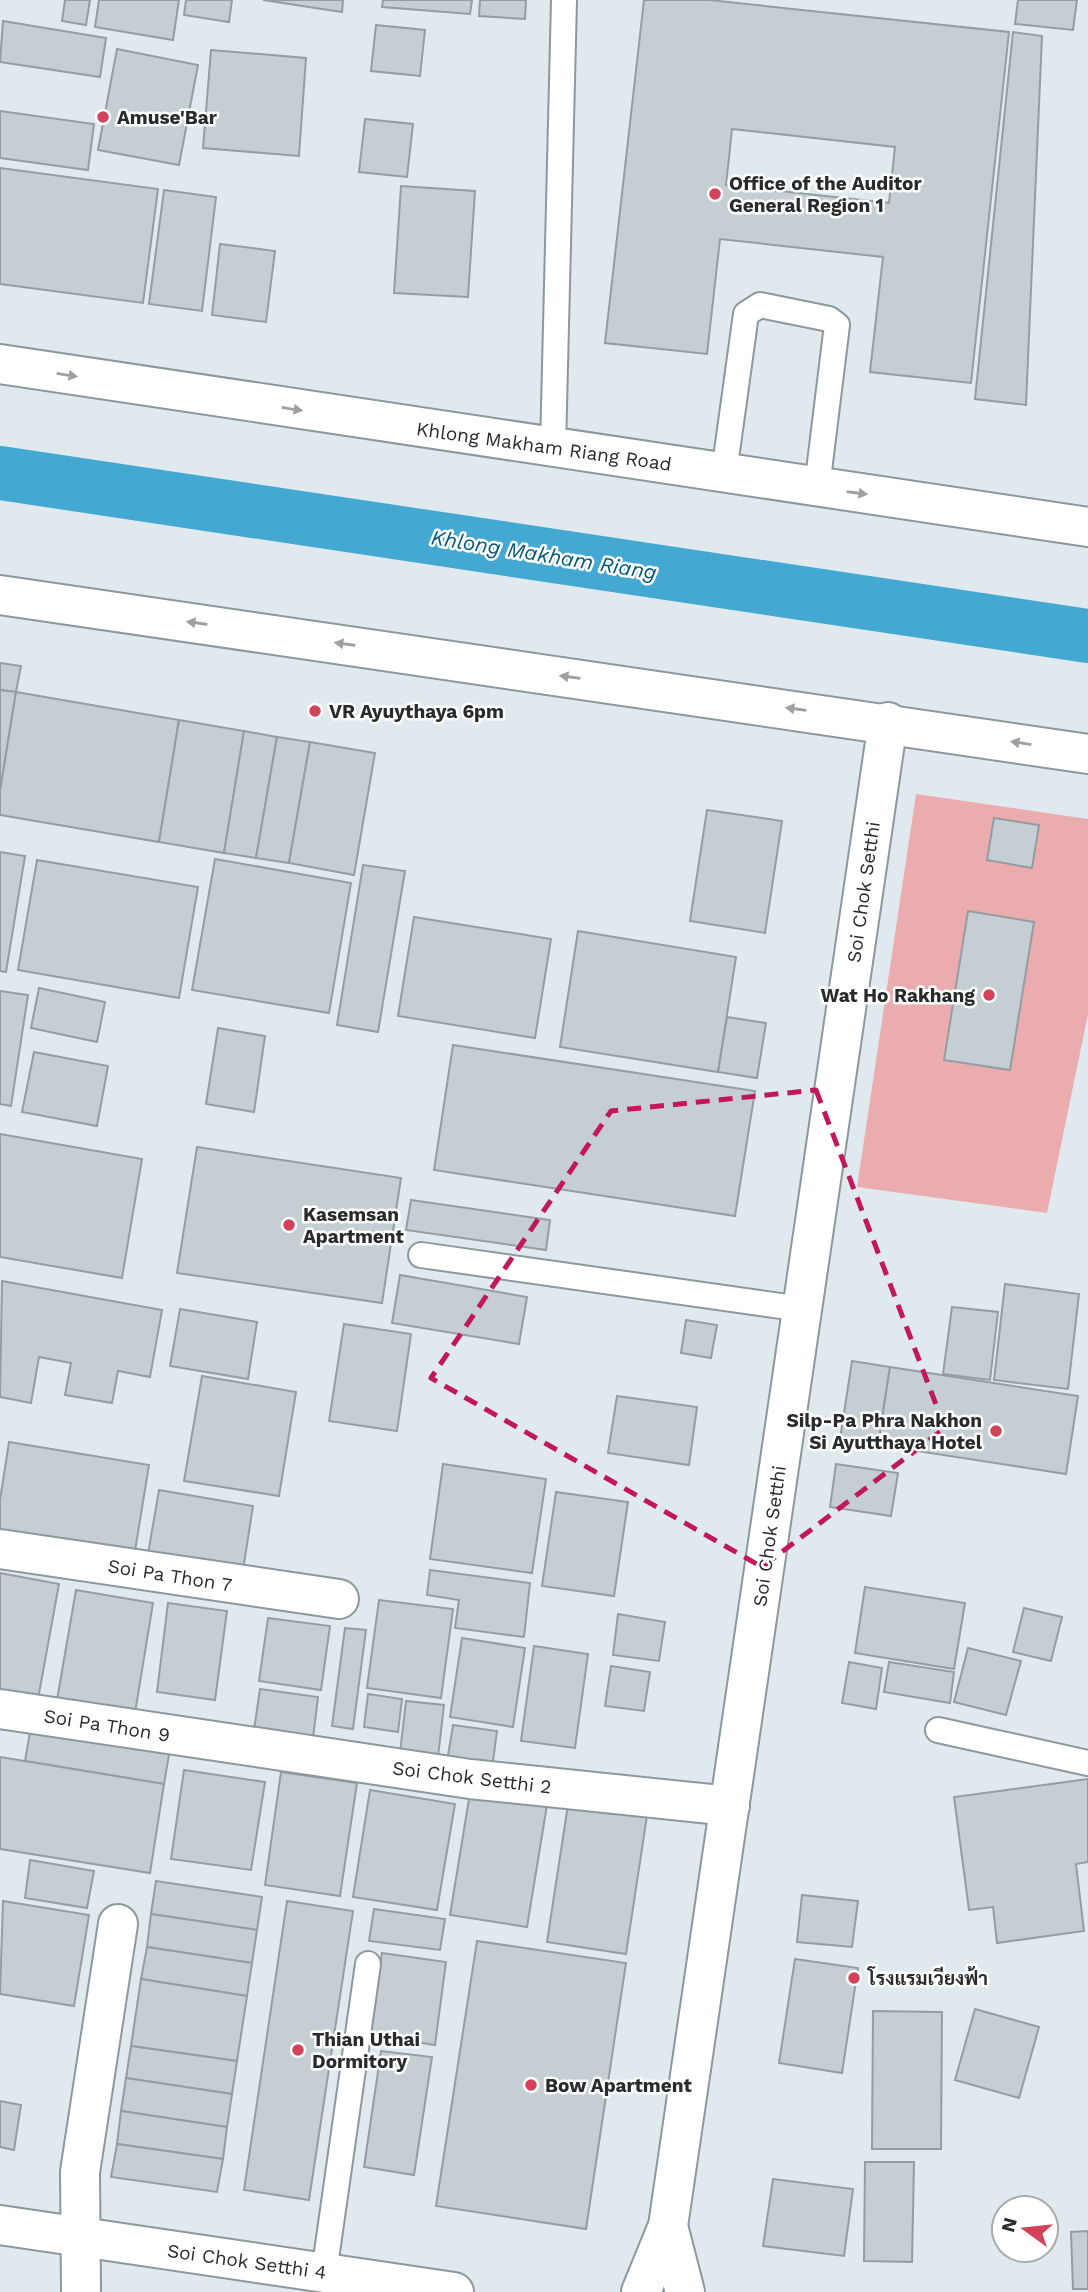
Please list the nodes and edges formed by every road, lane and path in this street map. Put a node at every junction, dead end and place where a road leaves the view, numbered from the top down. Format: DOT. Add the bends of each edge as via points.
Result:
graph roads {
  1 [pos="564,0"];
  2 [pos="0,365"];
  3 [pos="553,448"];
  4 [pos="724,473"];
  5 [pos="817,487"];
  6 [pos="1088,527"];
  7 [pos="0,595"];
  8 [pos="888,722"];
  9 [pos="1088,754"];
  10 [pos="421,1255"];
  11 [pos="802,1309"];
  12 [pos="0,1549"];
  13 [pos="339,1600"];
  14 [pos="0,1709"];
  15 [pos="938,1730"];
  16 [pos="215,1741"];
  17 [pos="1088,1763"];
  18 [pos="730,1806"];
  19 [pos="118,1924"];
  20 [pos="368,1964"];
  21 [pos="0,2225"];
  22 [pos="668,2226"];
  23 [pos="81,2237"];
  24 [pos="324,2273"];
  25 [pos="81,2292"];
  26 [pos="454,2292"];
  27 [pos="641,2292"];
  28 [pos="685,2292"];
  1 -- 3 [label="lane"];
  2 -- 3 [label="street, Khlong Makham Riang Road, one-way"];
  3 -- 4 [label="street, Khlong Makham Riang Road"];
  4 -- 5 [label="street, Khlong Makham Riang Road"];
  4 -- 5 [label="lane" via="746,314 760,305 829,319 837,325"];
  5 -- 6 [label="street, Khlong Makham Riang Road, one-way"];
  8 -- 7 [label="street, one-way"];
  9 -- 8 [label="street, one-way"];
  8 -- 11 [label="street, Soi Chok Setthi"];
  10 -- 11 [label="lane"];
  11 -- 18 [label="street, Soi Chok Setthi"];
  12 -- 13 [label="street, Soi Pa Thon 7"];
  14 -- 16 [label="street, Soi Pa Thon 9"];
  15 -- 17 [label="lane"];
  16 -- 18 [label="street, Soi Chok Setthi 2" via="470,1779"];
  18 -- 22 [label="street, Soi Chok Setthi"];
  19 -- 23 [label="street" via="80,2172"];
  20 -- 24 [label="lane"];
  21 -- 23 [label="street, Soi Chok Setthi 4"];
  22 -- 27 [label="street, Soi Chok Setthi"];
  22 -- 28 [label="street, Soi Chok Setthi"];
  23 -- 24 [label="street, Soi Chok Setthi 4"];
  23 -- 25 [label="street"];
  24 -- 26 [label="street, Soi Chok Setthi 4"];
}
